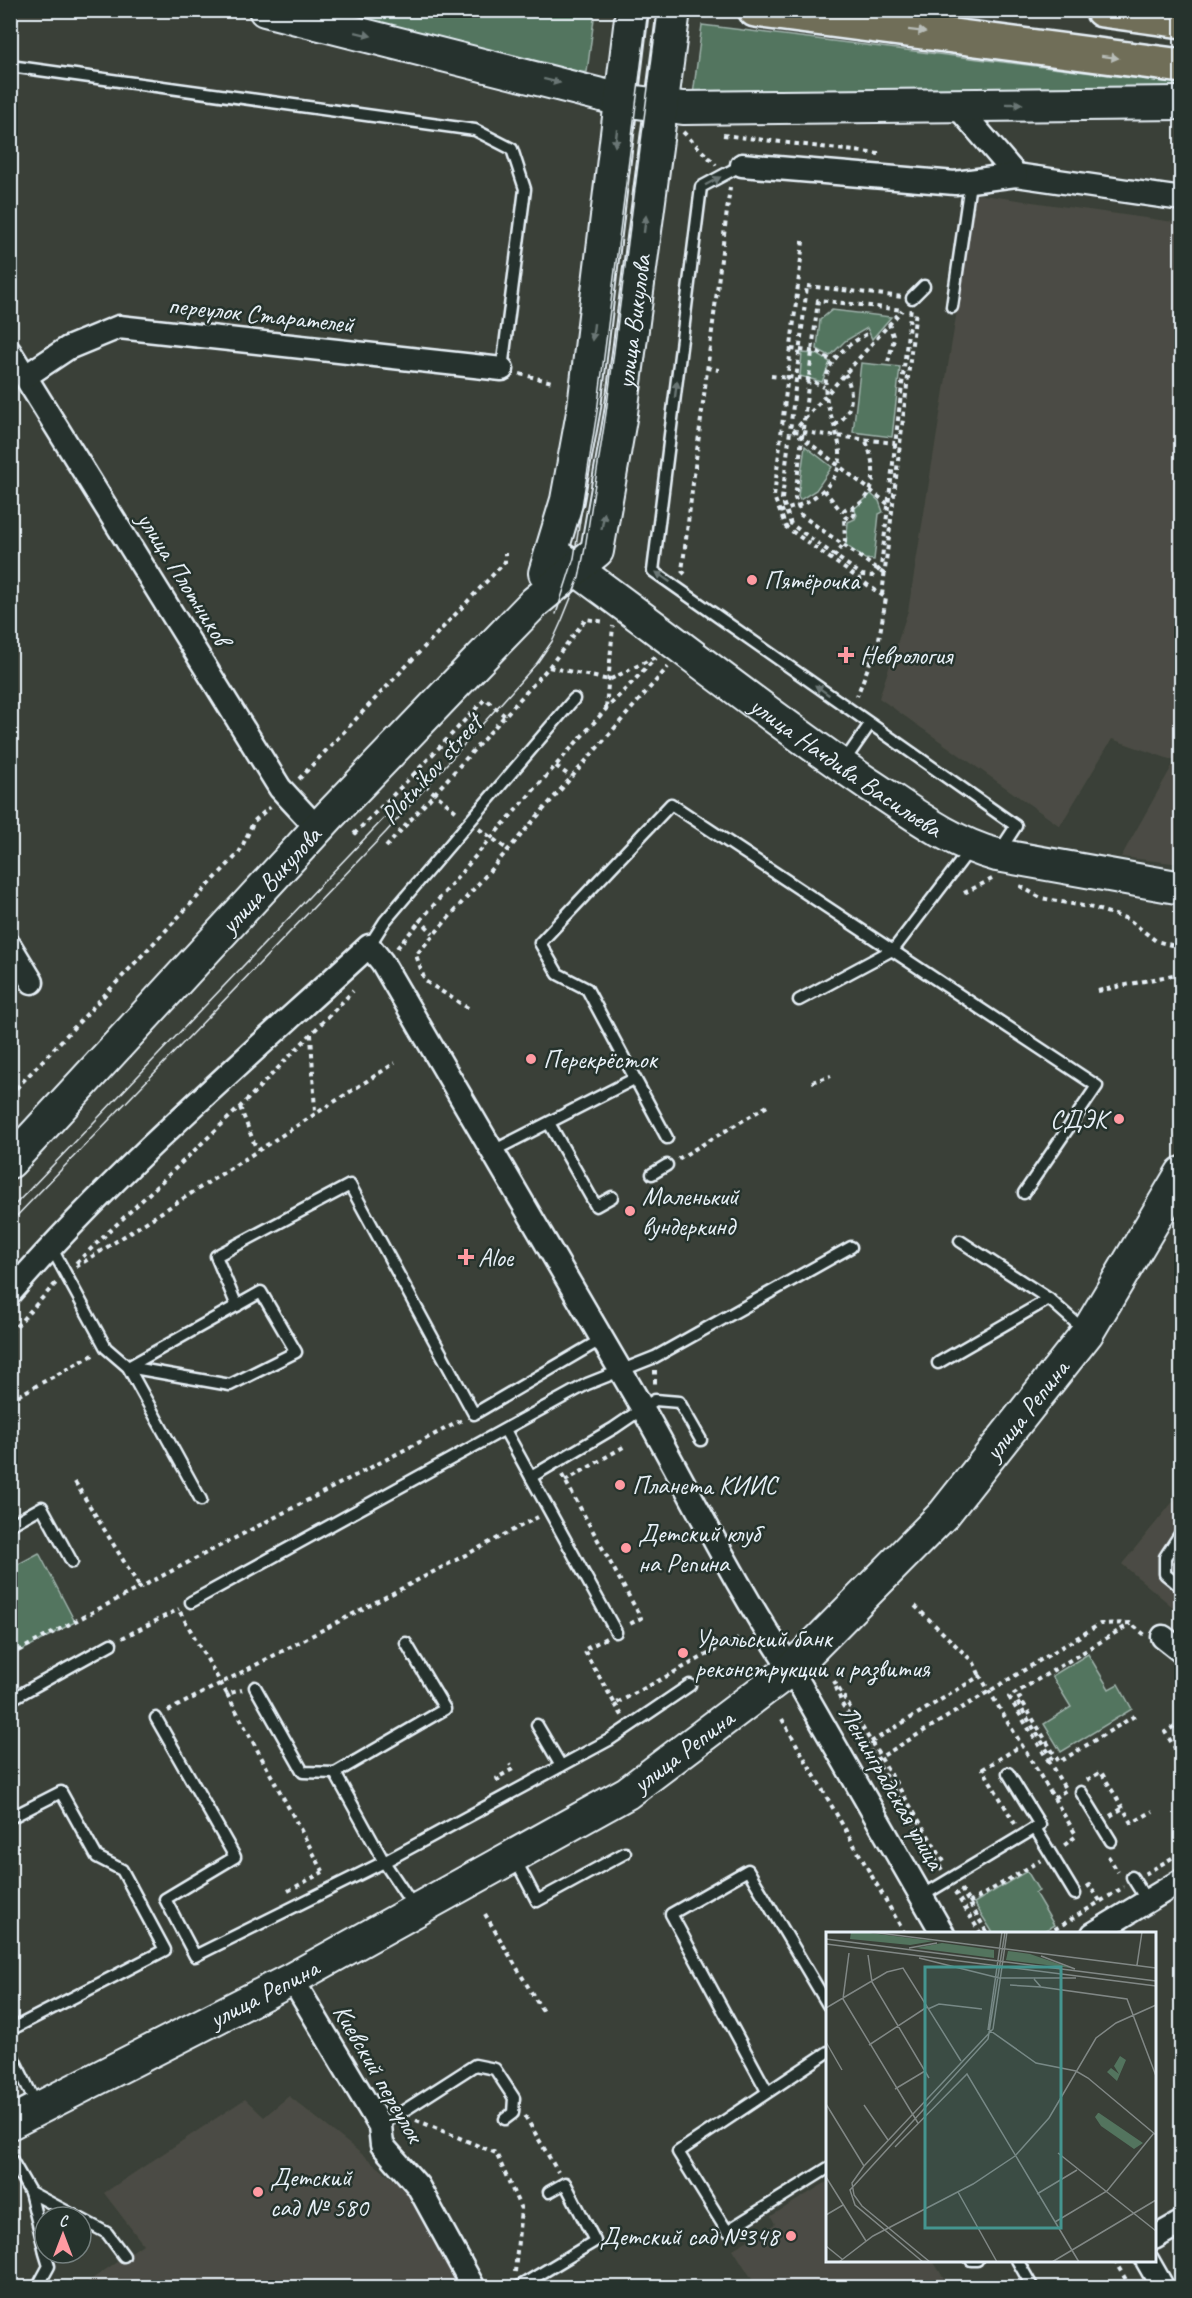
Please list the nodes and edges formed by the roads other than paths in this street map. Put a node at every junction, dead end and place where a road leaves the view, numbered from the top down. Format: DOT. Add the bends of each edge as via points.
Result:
graph roads {
  1 [pos="265,10"];
  2 [pos="632,10"];
  3 [pos="674,10"];
  4 [pos="755,10"];
  5 [pos="1102,10"];
  6 [pos="1182,21"];
  7 [pos="10,66"];
  8 [pos="1182,66"];
  9 [pos="621,100"];
  10 [pos="1182,103"];
  11 [pos="661,105"];
  12 [pos="956,105"];
  13 [pos="734,170"];
  14 [pos="1016,175"];
  15 [pos="970,183"];
  16 [pos="1182,199"];
  17 [pos="952,307"];
  18 [pos="11,353"];
  19 [pos="502,369"];
  20 [pos="26,376"];
  21 [pos="564,561"];
  22 [pos="574,699"];
  23 [pos="870,724"];
  24 [pos="841,765"];
  25 [pos="318,829"];
  26 [pos="993,861"];
  27 [pos="1182,888"];
  28 [pos="10,946"];
  29 [pos="369,946"];
  30 [pos="894,949"];
  31 [pos="32,982"];
  32 [pos="799,1000"];
  33 [pos="634,1079"];
  34 [pos="549,1124"];
  35 [pos="667,1138"];
  36 [pos="493,1151"];
  37 [pos="10,1162"];
  38 [pos="667,1165"];
  39 [pos="1182,1173"];
  40 [pos="652,1174"];
  41 [pos="1024,1193"];
  42 [pos="612,1197"];
  43 [pos="960,1241"];
  44 [pos="50,1247"];
  45 [pos="851,1247"];
  46 [pos="10,1293"];
  47 [pos="1049,1299"];
  48 [pos="237,1306"];
  49 [pos="1087,1333"];
  50 [pos="602,1339"];
  51 [pos="938,1363"];
  52 [pos="128,1367"];
  53 [pos="620,1371"];
  54 [pos="642,1409"];
  55 [pos="505,1430"];
  56 [pos="701,1440"];
  57 [pos="531,1477"];
  58 [pos="201,1500"];
  59 [pos="10,1525"];
  60 [pos="1182,1531"];
  61 [pos="72,1562"];
  62 [pos="1182,1588"];
  63 [pos="191,1602"];
  64 [pos="616,1632"];
  65 [pos="1158,1640"];
  66 [pos="406,1642"];
  67 [pos="111,1644"];
  68 [pos="1182,1652"];
  69 [pos="791,1669"];
  70 [pos="690,1685"];
  71 [pos="255,1688"];
  72 [pos="10,1700"];
  73 [pos="156,1718"];
  74 [pos="537,1725"];
  75 [pos="561,1766"];
  76 [pos="336,1773"];
  77 [pos="1008,1773"];
  78 [pos="1081,1792"];
  79 [pos="10,1818"];
  80 [pos="1035,1828"];
  81 [pos="1111,1841"];
  82 [pos="625,1853"];
  83 [pos="513,1857"];
  84 [pos="384,1862"];
  85 [pos="1133,1879"];
  86 [pos="1182,1880"];
  87 [pos="1075,1894"];
  88 [pos="922,1896"];
  89 [pos="1147,1901"];
  90 [pos="416,1911"];
  91 [pos="943,1932"];
  92 [pos="1096,1932"];
  93 [pos="292,1979"];
  94 [pos="826,2002"];
  95 [pos="10,2030"];
  96 [pos="10,2051"];
  97 [pos="826,2053"];
  98 [pos="767,2091"];
  99 [pos="38,2108"];
  100 [pos="505,2119"];
  101 [pos="10,2123"];
  102 [pos="380,2126"];
  103 [pos="10,2157"];
  104 [pos="826,2169"];
  105 [pos="30,2192"];
  106 [pos="549,2192"];
  107 [pos="33,2205"];
  108 [pos="54,2205"];
  109 [pos="1182,2222"];
  110 [pos="93,2225"];
  111 [pos="1156,2237"];
  112 [pos="124,2256"];
  113 [pos="1018,2262"];
  114 [pos="1148,2262"];
  115 [pos="49,2265"];
  116 [pos="516,2282"];
  117 [pos="37,2288"];
  118 [pos="474,2288"];
  119 [pos="1033,2288"];
  120 [pos="1163,2288"];
  1 -- 9 [label="street, one-way"];
  2 -- 9 [label="street, улица Викулова"];
  3 -- 11 [label="street, улица Викулова"];
  4 -- 8 [label="main road, one-way"];
  5 -- 6 [label="main road"];
  7 -- 19 [label="lane" via="475,130 512,149 525,189"];
  9 -- 11 [label="street"];
  9 -- 21 [label="street, улица Викулова, one-way" via="584,407 567,500"];
  12 -- 10 [label="street, one-way"];
  11 -- 12 [label="street"];
  21 -- 11 [label="street, улица Викулова, one-way" via="597,551 621,413"];
  12 -- 14 [label="street"];
  13 -- 15 [label="street"];
  23 -- 13 [label="lane, one-way" via="653,571 702,187"];
  14 -- 15 [label="street"];
  14 -- 16 [label="street"];
  15 -- 17 [label="lane"];
  18 -- 20 [label="street, улица Плотников"];
  19 -- 20 [label="street, переулок Старателей" via="119,327 68,348"];
  20 -- 25 [label="street, улица Плотников" via="285,792"];
  21 -- 24 [label="street, улица Начдива Васильева"];
  21 -- 25 [label="street, улица Викулова" via="535,602"];
  22 -- 29 [label="lane" via="385,921"];
  23 -- 24 [label="lane"];
  23 -- 26 [label="lane" via="1016,826"];
  24 -- 26 [label="street, улица Начдива Васильева" via="948,837"];
  25 -- 37 [label="street, улица Викулова"];
  26 -- 27 [label="street, улица Начдива Васильева"];
  26 -- 30 [label="lane"];
  28 -- 31 [label="street"];
  29 -- 36 [label="street, Ленинградская улица"];
  29 -- 44 [label="street" via="133,1163"];
  30 -- 32 [label="lane"];
  30 -- 33 [label="lane" via="671,804 540,943 558,974 587,989"];
  30 -- 41 [label="lane" via="1097,1086"];
  33 -- 34 [label="lane"];
  33 -- 35 [label="lane"];
  34 -- 36 [label="lane"];
  34 -- 42 [label="lane" via="596,1206"];
  36 -- 50 [label="street, Ленинградская улица"];
  38 -- 40 [label="lane"];
  39 -- 49 [label="street, улица Репина"];
  43 -- 47 [label="lane"];
  44 -- 46 [label="street"];
  44 -- 52 [label="lane" via="106,1348"];
  45 -- 53 [label="lane" via="655,1358"];
  47 -- 49 [label="lane"];
  47 -- 51 [label="lane"];
  48 -- 50 [label="lane" via="216,1256 350,1185 474,1414"];
  48 -- 52 [label="lane"];
  48 -- 52 [label="lane" via="261,1292 296,1352 230,1385"];
  49 -- 69 [label="street, улица Репина" via="945,1514"];
  50 -- 53 [label="street, Ленинградская улица"];
  52 -- 58 [label="lane"];
  53 -- 54 [label="street, Ленинградская улица"];
  53 -- 55 [label="lane" via="587,1384"];
  54 -- 56 [label="lane" via="655,1400 679,1402"];
  54 -- 57 [label="lane"];
  54 -- 69 [label="street, Ленинградская улица"];
  55 -- 57 [label="lane"];
  55 -- 63 [label="lane"];
  57 -- 64 [label="lane"];
  59 -- 61 [label="lane" via="42,1508"];
  60 -- 62 [label="lane" via="1165,1557 1165,1574"];
  65 -- 68 [label="street"];
  66 -- 76 [label="lane" via="445,1710"];
  67 -- 72 [label="lane"];
  69 -- 83 [label="street, улица Репина" via="627,1793"];
  69 -- 88 [label="street, Ленинградская улица"];
  70 -- 75 [label="lane" via="609,1740"];
  71 -- 76 [label="lane" via="303,1772"];
  73 -- 84 [label="lane" via="235,1857 165,1899 195,1956"];
  74 -- 75 [label="lane"];
  75 -- 84 [label="lane"];
  76 -- 84 [label="lane"];
  77 -- 80 [label="lane" via="1040,1825"];
  78 -- 81 [label="lane"];
  79 -- 95 [label="lane" via="61,1792 98,1857 122,1870 165,1950"];
  80 -- 87 [label="lane"];
  80 -- 88 [label="lane"];
  82 -- 83 [label="lane" via="537,1900"];
  83 -- 90 [label="street, улица Репина"];
  84 -- 90 [label="lane"];
  85 -- 89 [label="lane"];
  86 -- 89 [label="street"];
  88 -- 91 [label="street, Ленинградская улица"];
  89 -- 92 [label="street"];
  90 -- 93 [label="street, улица Репина"];
  93 -- 99 [label="street, улица Репина"];
  93 -- 102 [label="street, Киевский переулок"];
  94 -- 98 [label="lane" via="748,1870 671,1914"];
  96 -- 99 [label="lane"];
  97 -- 98 [label="lane"];
  98 -- 104 [label="lane" via="678,2152 727,2231"];
  99 -- 101 [label="street, улица Репина"];
  100 -- 102 [label="lane" via="513,2113 514,2098 495,2069 475,2065"];
  102 -- 118 [label="street, Киевский переулок" via="382,2145 418,2186"];
  103 -- 105 [label="lane"];
  105 -- 107 [label="lane"];
  105 -- 108 [label="lane"];
  106 -- 116 [label="lane" via="565,2183 595,2241"];
  109 -- 111 [label="street"];
  110 -- 112 [label="lane" via="107,2233"];
  113 -- 119 [label="lane"];
  114 -- 120 [label="street"];
  115 -- 117 [label="lane"];
}
